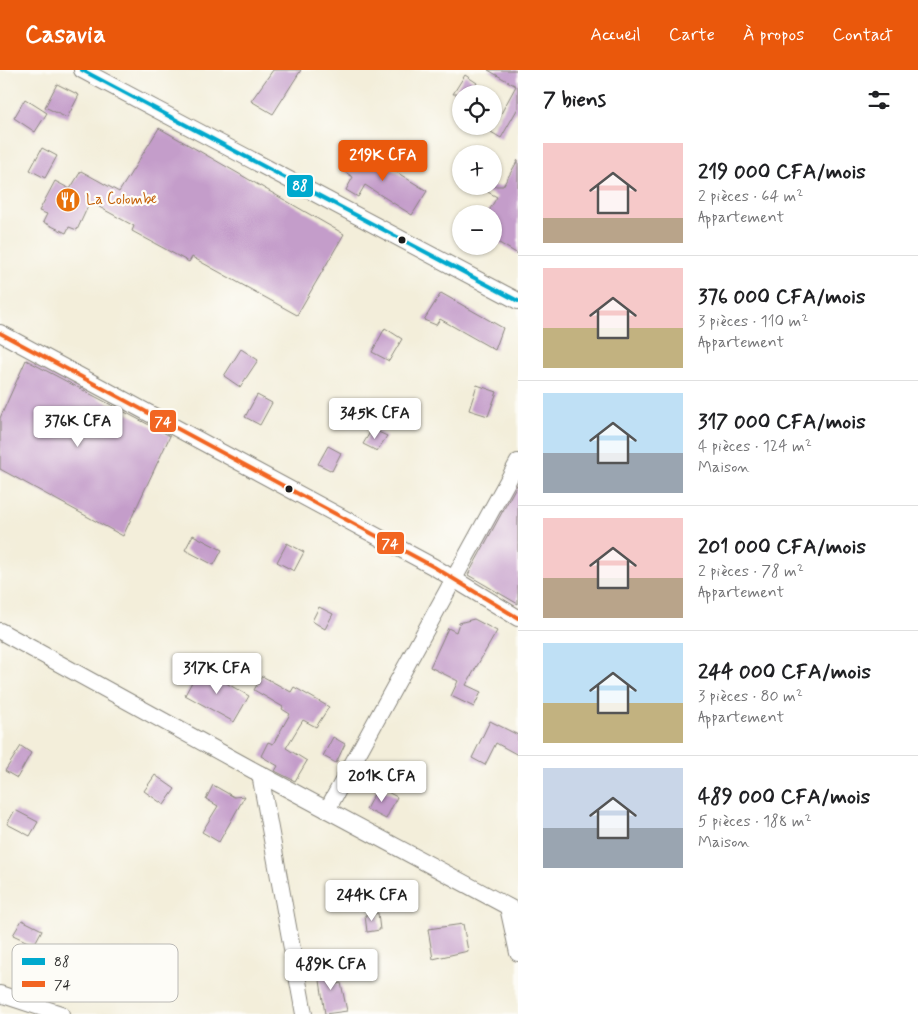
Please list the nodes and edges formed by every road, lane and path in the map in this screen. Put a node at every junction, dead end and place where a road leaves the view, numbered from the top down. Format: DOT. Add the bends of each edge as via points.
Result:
graph roads {
  1 [pos="82,70"];
  2 [pos="518,301"];
  3 [pos="0,333"];
  4 [pos="518,462"];
  5 [pos="454,579"];
  6 [pos="518,618"];
  7 [pos="0,631"];
  8 [pos="260,774"];
  9 [pos="327,810"];
  10 [pos="513,910"];
  11 [pos="518,953"];
  12 [pos="0,994"];
  13 [pos="12,998"];
  14 [pos="24,1002"];
  15 [pos="61,1014"];
  16 [pos="304,1014"];
  1 -- 2 [label="street"];
  3 -- 5 [label="street"];
  4 -- 5 [label="street"];
  5 -- 6 [label="street"];
  5 -- 9 [label="street"];
  7 -- 8 [label="street"];
  8 -- 9 [label="street"];
  8 -- 16 [label="street"];
  9 -- 10 [label="street"];
  10 -- 11 [label="street"];
  12 -- 13 [label="street"];
  14 -- 15 [label="street"];
}
